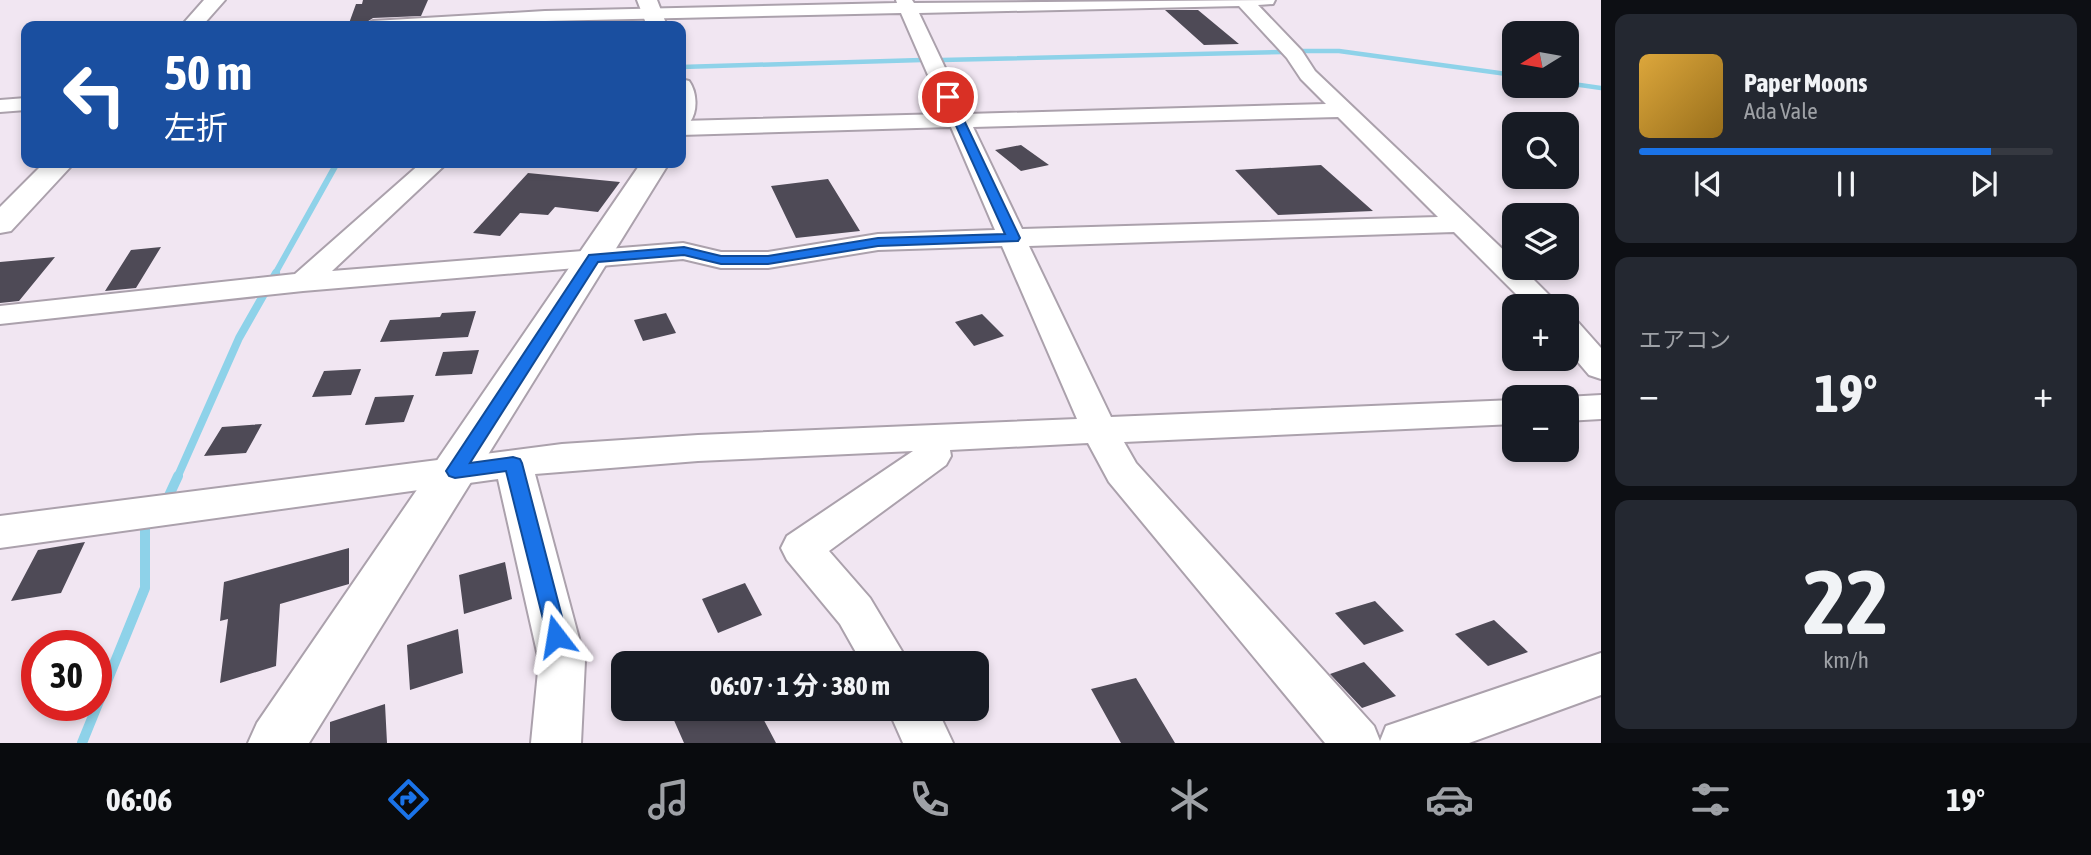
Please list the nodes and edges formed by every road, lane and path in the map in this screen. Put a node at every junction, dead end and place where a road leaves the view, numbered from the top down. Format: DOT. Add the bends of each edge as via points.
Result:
graph roads {
  1 [pos="215,0"];
  2 [pos="1243,0"];
  3 [pos="1267,0"];
  4 [pos="906,4"];
  5 [pos="652,13"];
  6 [pos="196,21"];
  7 [pos="459,21"];
  8 [pos="21,104"];
  9 [pos="0,106"];
  10 [pos="1344,110"];
  11 [pos="958,120"];
  12 [pos="686,128"];
  13 [pos="55,168"];
  14 [pos="429,168"];
  15 [pos="652,168"];
  16 [pos="1462,224"];
  17 [pos="0,225"];
  18 [pos="1013,238"];
  19 [pos="593,258"];
  20 [pos="281,285"];
  21 [pos="1533,294"];
  22 [pos="0,315"];
  23 [pos="1579,343"];
  24 [pos="1601,368"];
  25 [pos="1601,407"];
  26 [pos="1579,408"];
  27 [pos="1502,413"];
  28 [pos="1100,431"];
  29 [pos="929,438"];
  30 [pos="513,463"];
  31 [pos="455,471"];
  32 [pos="0,532"];
  33 [pos="879,651"];
  34 [pos="1601,674"];
  35 [pos="918,721"];
  36 [pos="277,743"];
  37 [pos="556,743"];
  38 [pos="928,743"];
  39 [pos="1356,743"];
  40 [pos="1404,743"];
  1 -- 6 [label="street"];
  2 -- 3 [label="street"];
  2 -- 4 [label="street"];
  2 -- 10 [label="street"];
  4 -- 5 [label="street"];
  4 -- 11 [label="street"];
  5 -- 7 [label="street"];
  8 -- 9 [label="street"];
  10 -- 11 [label="street"];
  10 -- 16 [label="street"];
  11 -- 12 [label="street"];
  11 -- 18 [label="street"];
  13 -- 17 [label="street"];
  14 -- 20 [label="street"];
  15 -- 19 [label="street"];
  16 -- 18 [label="street"];
  16 -- 21 [label="street"];
  18 -- 19 [label="street" via="878,242 768,260 721,260 684,251"];
  18 -- 28 [label="street"];
  19 -- 20 [label="street"];
  19 -- 31 [label="street"];
  20 -- 22 [label="street"];
  23 -- 24 [label="street"];
  25 -- 26 [label="street"];
  27 -- 28 [label="street"];
  28 -- 29 [label="street"];
  28 -- 39 [label="street" via="1122,472"];
  29 -- 30 [label="street" via="698,448"];
  29 -- 33 [label="street" via="933,456 802,548 855,611"];
  30 -- 31 [label="street"];
  30 -- 37 [label="street" via="562,661"];
  31 -- 32 [label="street"];
  31 -- 36 [label="street"];
  34 -- 40 [label="street"];
  35 -- 38 [label="street"];
}
